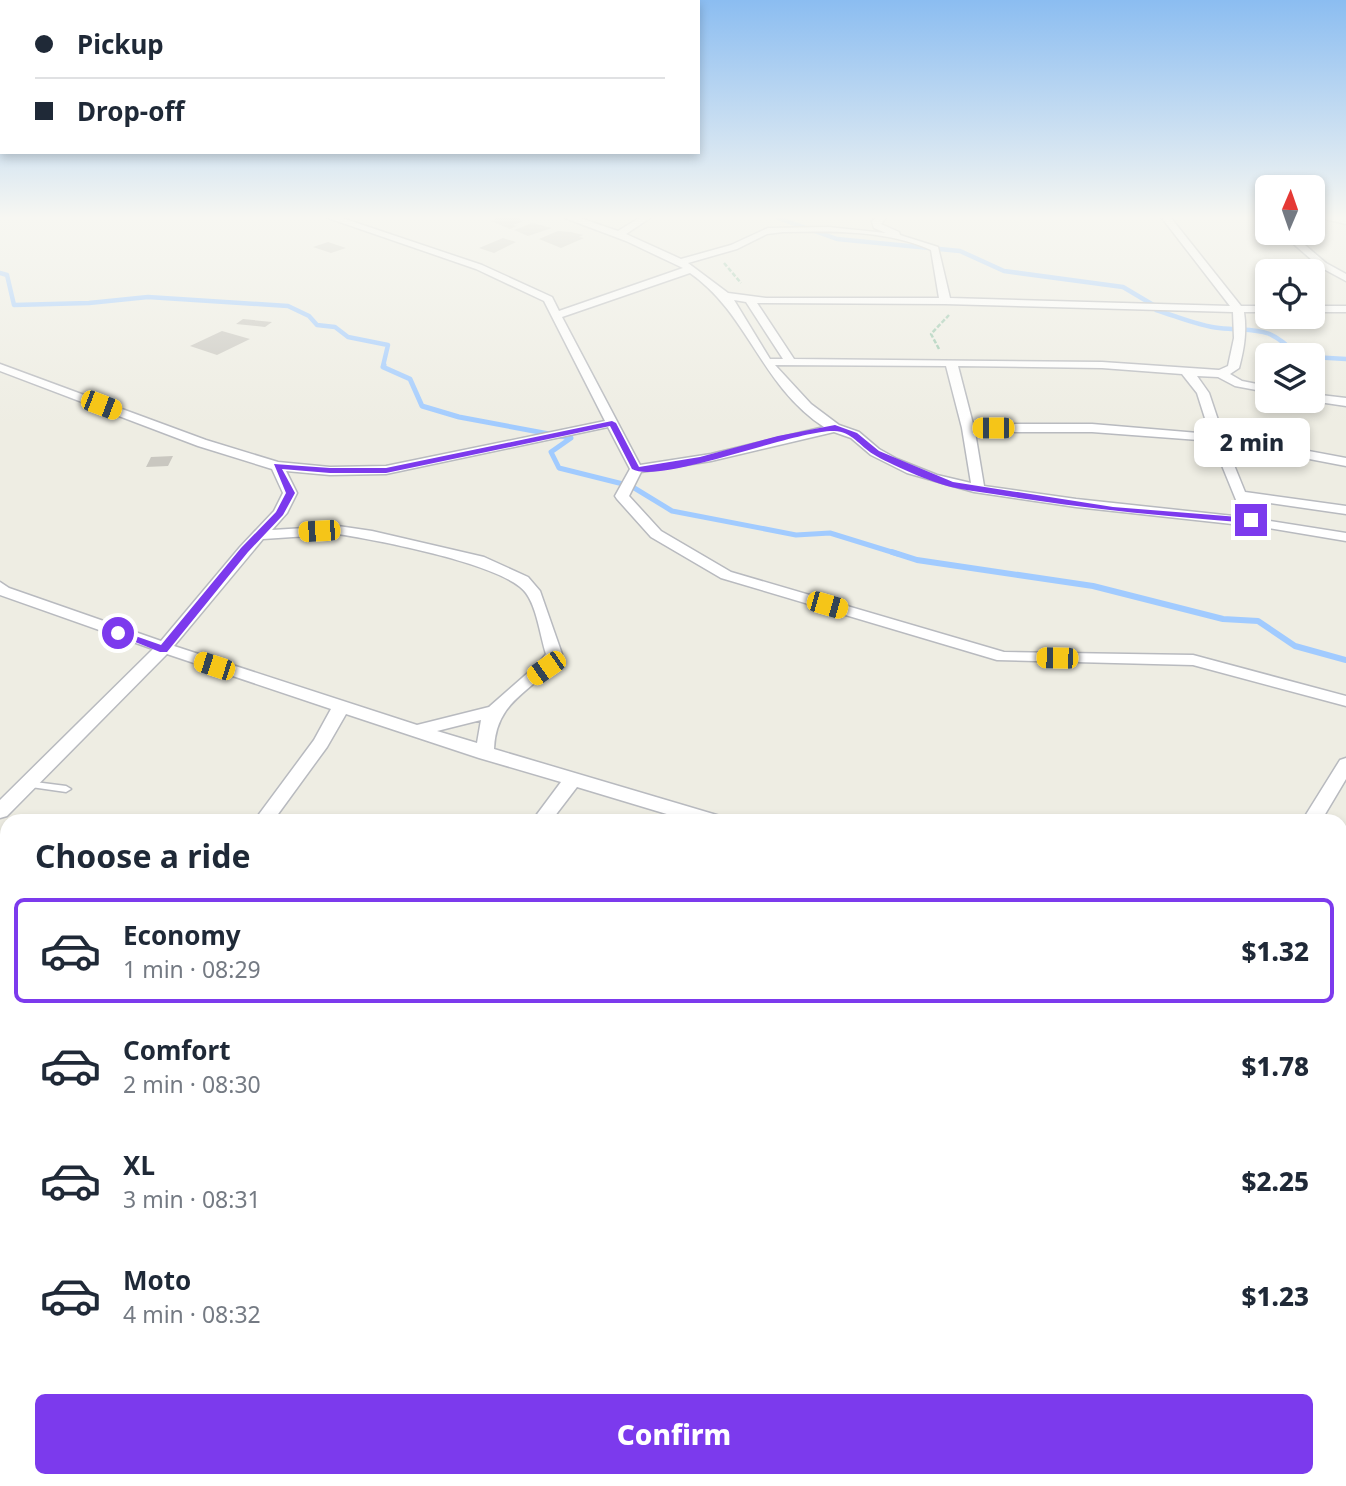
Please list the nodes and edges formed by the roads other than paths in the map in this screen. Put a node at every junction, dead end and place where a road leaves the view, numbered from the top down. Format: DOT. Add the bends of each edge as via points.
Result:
graph roads {
  1 [pos="523,287"];
  2 [pos="630,287"];
  3 [pos="714,287"];
  4 [pos="942,287"];
  5 [pos="1221,287"];
  6 [pos="725,296"];
  7 [pos="749,299"];
  8 [pos="945,301"];
  9 [pos="1238,309"];
  10 [pos="1255,309"];
  11 [pos="1325,309"];
  12 [pos="1346,309"];
  13 [pos="557,315"];
  14 [pos="790,361"];
  15 [pos="767,362"];
  16 [pos="951,363"];
  17 [pos="0,367"];
  18 [pos="1182,369"];
  19 [pos="1220,374"];
  20 [pos="1255,387"];
  21 [pos="1325,399"];
  22 [pos="1346,402"];
  23 [pos="612,423"];
  24 [pos="835,428"];
  25 [pos="968,428"];
  26 [pos="1217,438"];
  27 [pos="1346,462"];
  28 [pos="277,466"];
  29 [pos="636,469"];
  30 [pos="978,488"];
  31 [pos="1240,495"];
  32 [pos="1346,510"];
  33 [pos="1251,520"];
  34 [pos="259,535"];
  35 [pos="1346,537"];
  36 [pos="0,586"];
  37 [pos="163,649"];
  38 [pos="1346,701"];
  39 [pos="341,707"];
  40 [pos="494,711"];
  41 [pos="414,731"];
  42 [pos="485,754"];
  43 [pos="1346,764"];
  44 [pos="573,779"];
  45 [pos="27,784"];
  46 [pos="66,789"];
  47 [pos="0,811"];
  48 [pos="268,814"];
  49 [pos="546,814"];
  50 [pos="690,814"];
  51 [pos="1315,814"];
  1 -- 13 [label="street" via="548,299"];
  2 -- 13 [label="street"];
  3 -- 6 [label="street"];
  4 -- 8 [label="street"];
  5 -- 9 [label="street"];
  6 -- 7 [label="street"];
  6 -- 15 [label="street"];
  7 -- 8 [label="street"];
  7 -- 14 [label="street"];
  8 -- 9 [label="street"];
  9 -- 10 [label="street"];
  9 -- 19 [label="street" via="1242,329 1233,368"];
  11 -- 12 [label="street"];
  13 -- 23 [label="street"];
  14 -- 15 [label="street"];
  14 -- 16 [label="street"];
  15 -- 24 [label="street" via="809,408"];
  16 -- 18 [label="street"];
  16 -- 25 [label="street"];
  17 -- 28 [label="street" via="202,443"];
  18 -- 19 [label="street"];
  18 -- 26 [label="street" via="1194,377 1209,401"];
  19 -- 20 [label="street"];
  21 -- 22 [label="street"];
  23 -- 28 [label="street" via="386,470"];
  23 -- 29 [label="street"];
  24 -- 29 [label="street" via="701,460"];
  24 -- 30 [label="street" via="854,435 876,453 929,476"];
  25 -- 26 [label="street" via="1092,428"];
  25 -- 30 [label="street"];
  26 -- 27 [label="street"];
  26 -- 31 [label="street"];
  28 -- 34 [label="street" via="290,493 280,513"];
  29 -- 38 [label="street" via="622,496 656,534 726,575 1003,657 1193,660"];
  30 -- 33 [label="street" via="1113,510"];
  31 -- 32 [label="street"];
  31 -- 33 [label="street"];
  33 -- 35 [label="street"];
  34 -- 37 [label="street"];
  34 -- 40 [label="street" via="338,530 372,535 479,560 523,580 535,594 554,654 546,668"];
  36 -- 37 [label="street"];
  37 -- 39 [label="street"];
  37 -- 45 [label="street"];
  39 -- 41 [label="street"];
  39 -- 48 [label="street" via="321,743"];
  40 -- 41 [label="street"];
  40 -- 42 [label="street" via="484,736"];
  41 -- 42 [label="street"];
  42 -- 44 [label="street"];
  43 -- 51 [label="street"];
  44 -- 49 [label="street"];
  44 -- 50 [label="street"];
  45 -- 46 [label="lane"];
  45 -- 47 [label="street"];
}
